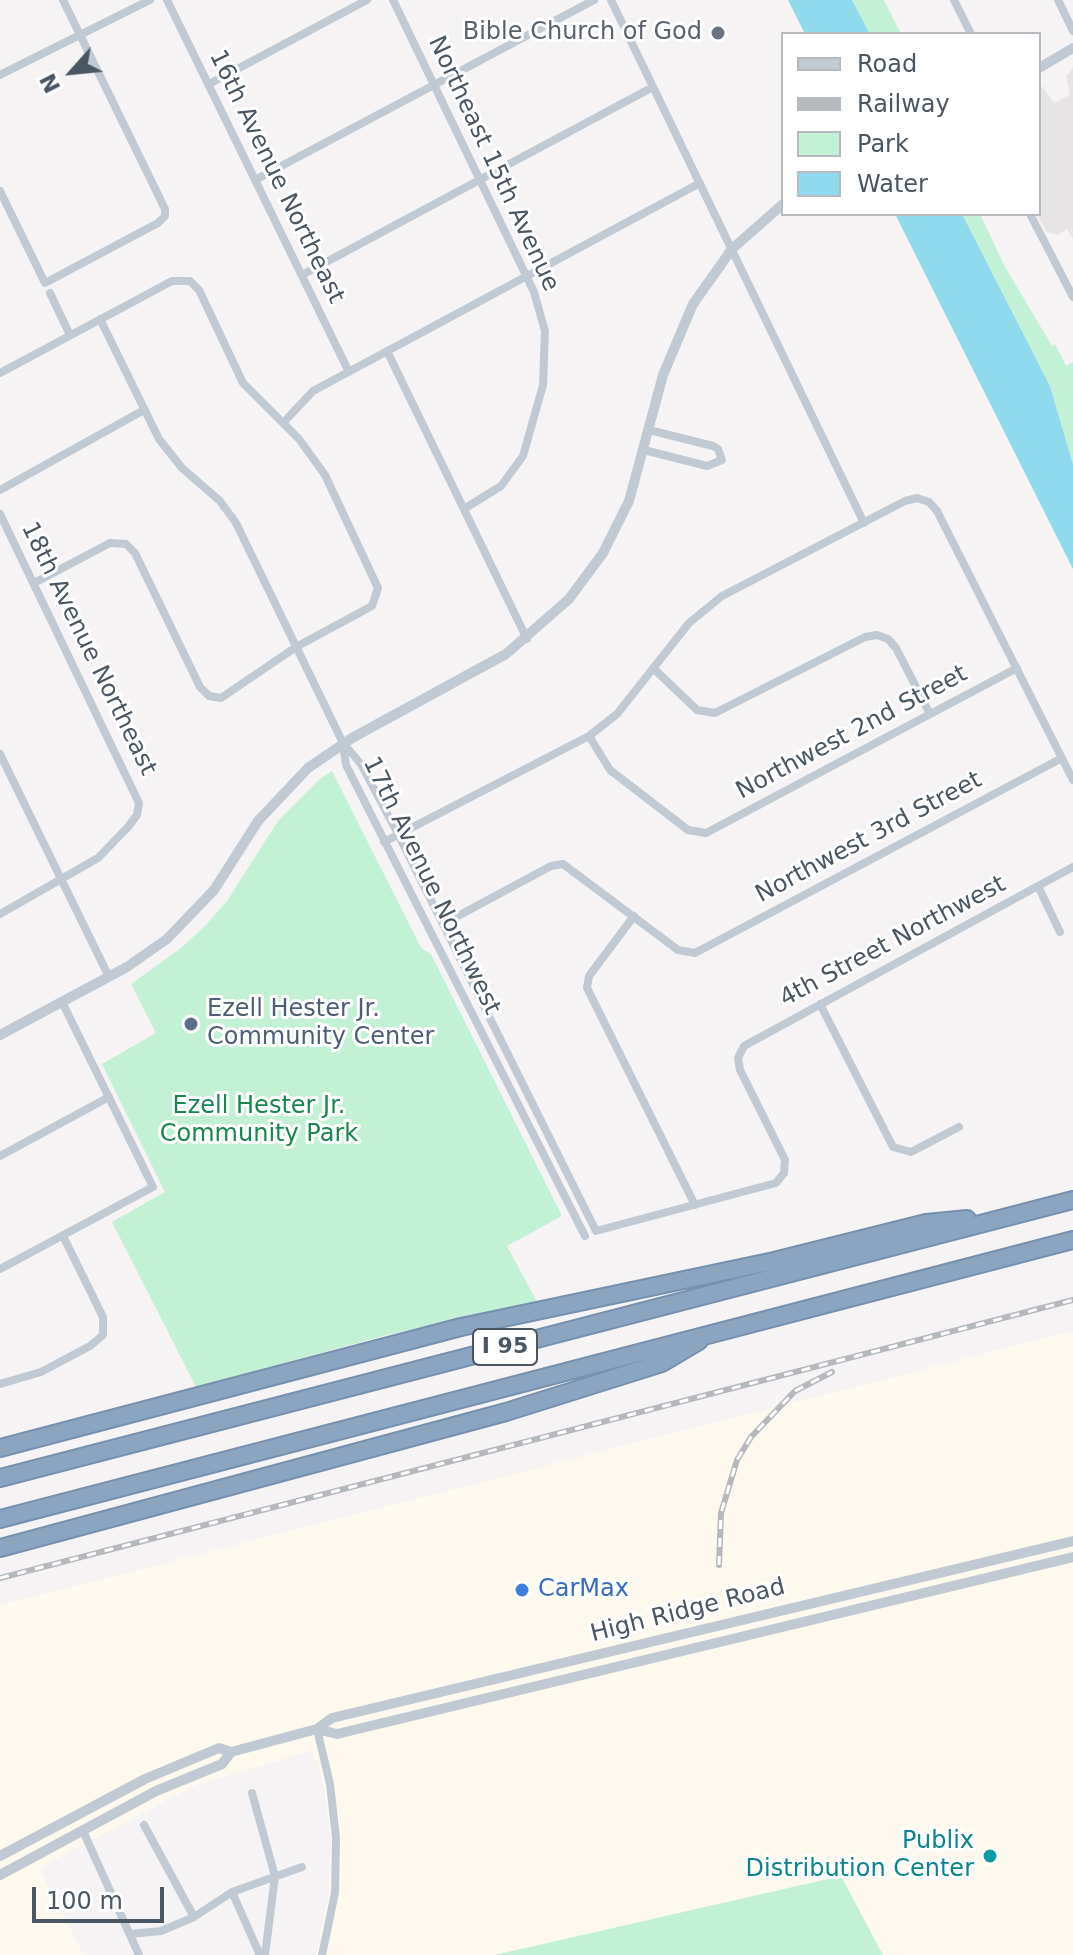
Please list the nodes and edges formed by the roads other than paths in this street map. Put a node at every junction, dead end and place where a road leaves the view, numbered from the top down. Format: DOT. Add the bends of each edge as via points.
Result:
graph roads {
  1 [pos="63,0"];
  2 [pos="150,0"];
  3 [pos="167,0"];
  4 [pos="367,0"];
  5 [pos="393,0"];
  6 [pos="594,0"];
  7 [pos="611,0"];
  8 [pos="954,0"];
  9 [pos="1058,0"];
  10 [pos="1073,31"];
  11 [pos="970,32"];
  12 [pos="79,34"];
  13 [pos="1073,48"];
  14 [pos="1041,67"];
  15 [pos="0,75"];
  16 [pos="209,84"];
  17 [pos="434,85"];
  18 [pos="653,87"];
  19 [pos="255,180"];
  20 [pos="480,180"];
  21 [pos="700,183"];
  22 [pos="0,191"];
  23 [pos="781,206"];
  24 [pos="1031,216"];
  25 [pos="732,249"];
  26 [pos="302,275"];
  27 [pos="527,276"];
  28 [pos="50,293"];
  29 [pos="1073,297"];
  30 [pos="100,319"];
  31 [pos="70,335"];
  32 [pos="387,351"];
  33 [pos="349,372"];
  34 [pos="0,373"];
  35 [pos="144,410"];
  36 [pos="283,423"];
  37 [pos="649,430"];
  38 [pos="644,450"];
  39 [pos="0,490"];
  40 [pos="464,509"];
  41 [pos="0,514"];
  42 [pos="864,523"];
  43 [pos="34,583"];
  44 [pos="527,639"];
  45 [pos="296,647"];
  46 [pos="653,668"];
  47 [pos="1017,668"];
  48 [pos="930,714"];
  49 [pos="589,736"];
  50 [pos="343,743"];
  51 [pos="0,754"];
  52 [pos="1062,758"];
  53 [pos="1073,780"];
  54 [pos="398,834"];
  55 [pos="384,842"];
  56 [pos="1073,867"];
  57 [pos="62,881"];
  58 [pos="1038,886"];
  59 [pos="0,914"];
  60 [pos="634,916"];
  61 [pos="443,924"];
  62 [pos="1060,932"];
  63 [pos="109,977"];
  64 [pos="62,1002"];
  65 [pos="820,1004"];
  66 [pos="0,1035"];
  67 [pos="109,1097"];
  68 [pos="959,1127"];
  69 [pos="0,1156"];
  70 [pos="1073,1200"];
  71 [pos="695,1205"];
  72 [pos="1010,1216"];
  73 [pos="63,1236"];
  74 [pos="585,1236"];
  75 [pos="1073,1240"];
  76 [pos="0,1269"];
  77 [pos="713,1332"];
  78 [pos="0,1384"];
  79 [pos="0,1448"];
  80 [pos="0,1478"];
  81 [pos="0,1519"];
  82 [pos="1073,1541"];
  83 [pos="0,1548"];
  84 [pos="1073,1557"];
  85 [pos="882,1585"];
  86 [pos="885,1601"];
  87 [pos="714,1626"];
  88 [pos="718,1642"];
  89 [pos="446,1691"];
  90 [pos="449,1707"];
  91 [pos="317,1729"];
  92 [pos="231,1752"];
  93 [pos="126,1788"];
  94 [pos="252,1793"];
  95 [pos="134,1803"];
  96 [pos="144,1825"];
  97 [pos="83,1831"];
  98 [pos="0,1856"];
  99 [pos="302,1867"];
  100 [pos="0,1875"];
  101 [pos="275,1876"];
  102 [pos="232,1892"];
  103 [pos="194,1917"];
  104 [pos="130,1934"];
  105 [pos="139,1955"];
  106 [pos="262,1955"];
  107 [pos="322,1955"];
  1 -- 12 [label="street"];
  2 -- 12 [label="street"];
  3 -- 16 [label="street, 16th Avenue Northeast"];
  4 -- 16 [label="street"];
  5 -- 17 [label="street, Northeast 15th Avenue"];
  6 -- 17 [label="street"];
  7 -- 18 [label="street"];
  8 -- 11 [label="street"];
  9 -- 10 [label="street"];
  12 -- 15 [label="street"];
  12 -- 22 [label="street" via="165,216 45,283"];
  13 -- 14 [label="street"];
  16 -- 19 [label="street, 16th Avenue Northeast"];
  17 -- 19 [label="street"];
  17 -- 20 [label="street, Northeast 15th Avenue"];
  18 -- 20 [label="street"];
  18 -- 21 [label="street"];
  19 -- 26 [label="street, 16th Avenue Northeast"];
  20 -- 26 [label="street"];
  20 -- 27 [label="street, Northeast 15th Avenue"];
  21 -- 25 [label="street"];
  21 -- 27 [label="street"];
  23 -- 25 [label="street"];
  24 -- 29 [label="street"];
  25 -- 37 [label="street" via="681,327"];
  25 -- 42 [label="street"];
  26 -- 33 [label="street, 16th Avenue Northeast"];
  27 -- 32 [label="street"];
  27 -- 40 [label="street, Northeast 15th Avenue" via="539,304 546,344 543,385 529,442 507,480"];
  28 -- 31 [label="street"];
  30 -- 31 [label="street"];
  30 -- 35 [label="street"];
  30 -- 36 [label="street" via="172,281 184,279 195,285 243,383"];
  31 -- 34 [label="street"];
  32 -- 33 [label="street"];
  32 -- 40 [label="street"];
  33 -- 36 [label="street" via="308,395"];
  35 -- 39 [label="street"];
  35 -- 45 [label="street" via="172,457 236,523"];
  36 -- 45 [label="street" via="325,475 378,595 372,606"];
  37 -- 38 [label="street"];
  37 -- 38 [label="street" via="713,446 722,460 707,466"];
  38 -- 44 [label="street" via="629,501 603,553 569,599"];
  40 -- 44 [label="street"];
  41 -- 43 [label="street, 18th Avenue Northeast"];
  42 -- 46 [label="street" via="722,596 689,623"];
  42 -- 47 [label="street" via="911,499 934,506"];
  43 -- 45 [label="street" via="110,543 126,544 209,696 227,696"];
  43 -- 57 [label="street, 18th Avenue Northeast" via="139,803 137,815 114,844"];
  44 -- 50 [label="street"];
  45 -- 50 [label="street"];
  46 -- 48 [label="street" via="697,710 715,713 877,635 888,639"];
  46 -- 49 [label="street" via="617,714"];
  47 -- 48 [label="street, Northwest 2nd Street"];
  47 -- 52 [label="street"];
  48 -- 49 [label="street, Northwest 2nd Street" via="706,833 688,830 610,770"];
  49 -- 54 [label="street"];
  50 -- 54 [label="street, 17th Avenue Northwest" via="361,764"];
  50 -- 55 [label="street, 17th Avenue Northwest" via="346,765"];
  50 -- 63 [label="street" via="273,802 186,922"];
  51 -- 57 [label="street"];
  52 -- 53 [label="street"];
  52 -- 60 [label="street, Northwest 3rd Street" via="695,953 678,950"];
  54 -- 55 [label="street"];
  54 -- 61 [label="street, 17th Avenue Northwest"];
  55 -- 74 [label="street, 17th Avenue Northwest"];
  56 -- 58 [label="street, 4th Street Northwest"];
  57 -- 59 [label="street"];
  57 -- 63 [label="street"];
  58 -- 62 [label="street"];
  58 -- 65 [label="street, 4th Street Northwest"];
  60 -- 61 [label="street" via="569,866 556,864"];
  60 -- 71 [label="street" via="589,976 587,988"];
  61 -- 71 [label="street, 17th Avenue Northwest" via="596,1231"];
  63 -- 64 [label="street"];
  64 -- 66 [label="street"];
  64 -- 67 [label="street"];
  65 -- 68 [label="street" via="893,1147 911,1152"];
  65 -- 71 [label="street, 4th Street Northwest" via="749,1043 738,1058 785,1160 784,1173 771,1185"];
  67 -- 69 [label="street"];
  67 -- 73 [label="street" via="153,1187"];
  70 -- 72 [label="highway, I 95"];
  72 -- 79 [label="highway" via="926,1223 785,1259 461,1327"];
  72 -- 80 [label="highway, I 95"];
  73 -- 76 [label="street"];
  73 -- 78 [label="street" via="105,1330 90,1346 55,1365"];
  75 -- 77 [label="highway, I 95"];
  77 -- 81 [label="highway, I 95"];
  77 -- 83 [label="highway" via="662,1363 559,1396"];
  82 -- 85 [label="street, High Ridge Road"];
  84 -- 86 [label="street, High Ridge Road"];
  85 -- 86 [label="street"];
  85 -- 87 [label="street, High Ridge Road"];
  86 -- 88 [label="street, High Ridge Road"];
  87 -- 88 [label="street"];
  87 -- 89 [label="street, High Ridge Road"];
  88 -- 90 [label="street, High Ridge Road"];
  89 -- 90 [label="street"];
  89 -- 91 [label="street, High Ridge Road" via="332,1718"];
  90 -- 91 [label="street, High Ridge Road" via="337,1734"];
  91 -- 92 [label="street, High Ridge Road"];
  91 -- 107 [label="street" via="336,1838 335,1893"];
  92 -- 93 [label="street, High Ridge Road" via="219,1748"];
  92 -- 95 [label="street, High Ridge Road" via="222,1764"];
  93 -- 95 [label="street"];
  93 -- 98 [label="street, High Ridge Road"];
  94 -- 101 [label="street"];
  95 -- 97 [label="street, High Ridge Road"];
  96 -- 103 [label="street"];
  97 -- 100 [label="street, High Ridge Road"];
  97 -- 104 [label="street"];
  99 -- 101 [label="street"];
  101 -- 102 [label="street"];
  101 -- 106 [label="street"];
  102 -- 103 [label="street"];
  102 -- 106 [label="street"];
  103 -- 104 [label="street" via="161,1931"];
  104 -- 105 [label="street"];
}
